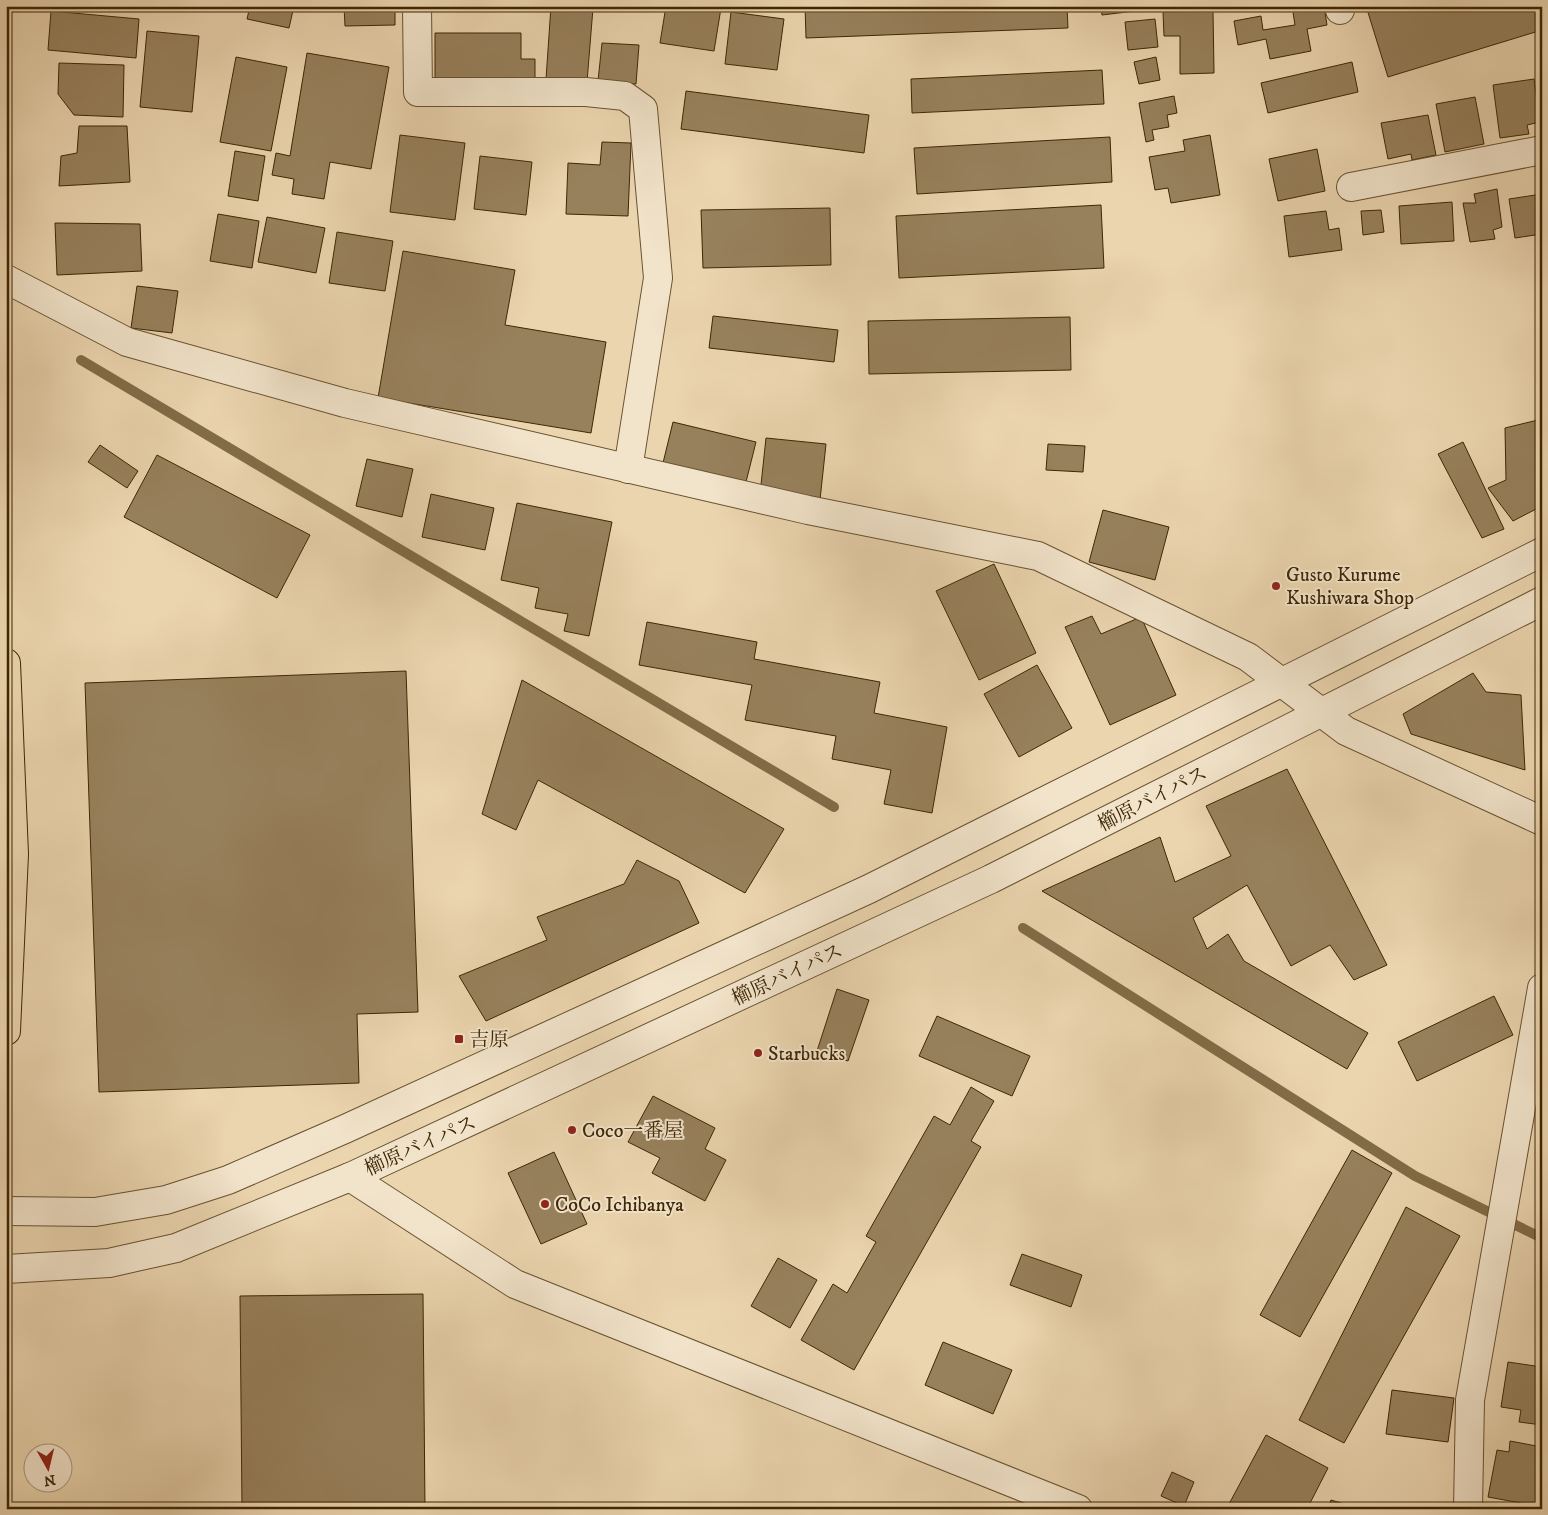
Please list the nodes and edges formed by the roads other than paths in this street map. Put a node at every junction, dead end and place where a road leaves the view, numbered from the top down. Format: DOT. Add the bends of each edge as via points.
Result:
graph roads {
  1 [pos="417,6"];
  2 [pos="1542,150"];
  3 [pos="1351,187"];
  4 [pos="6,278"];
  5 [pos="628,469"];
  6 [pos="1542,552"];
  7 [pos="1542,601"];
  8 [pos="6,663"];
  9 [pos="1282,682"];
  10 [pos="1321,712"];
  11 [pos="1542,821"];
  12 [pos="1542,988"];
  13 [pos="6,1031"];
  14 [pos="350,1177"];
  15 [pos="6,1211"];
  16 [pos="6,1269"];
  17 [pos="1078,1509"];
  18 [pos="1468,1509"];
  1 -- 5 [label="street" via="418,92 586,92 625,96 643,109 658,278"];
  2 -- 3 [label="street"];
  4 -- 5 [label="street" via="127,342 345,404"];
  5 -- 9 [label="street" via="808,510 1038,556 1248,657"];
  6 -- 9 [label="street"];
  7 -- 10 [label="street, 櫛原バイパス"];
  8 -- 13 [label="highway" via="14,854"];
  9 -- 10 [label="street"];
  9 -- 15 [label="street" via="869,889 228,1180 166,1200 91,1212"];
  10 -- 11 [label="street" via="1346,732"];
  10 -- 14 [label="street, 櫛原バイパス" via="991,879"];
  12 -- 18 [label="street" via="1470,1400"];
  14 -- 16 [label="street, 櫛原バイパス" via="176,1248 109,1263"];
  14 -- 17 [label="street" via="515,1284"];
}
